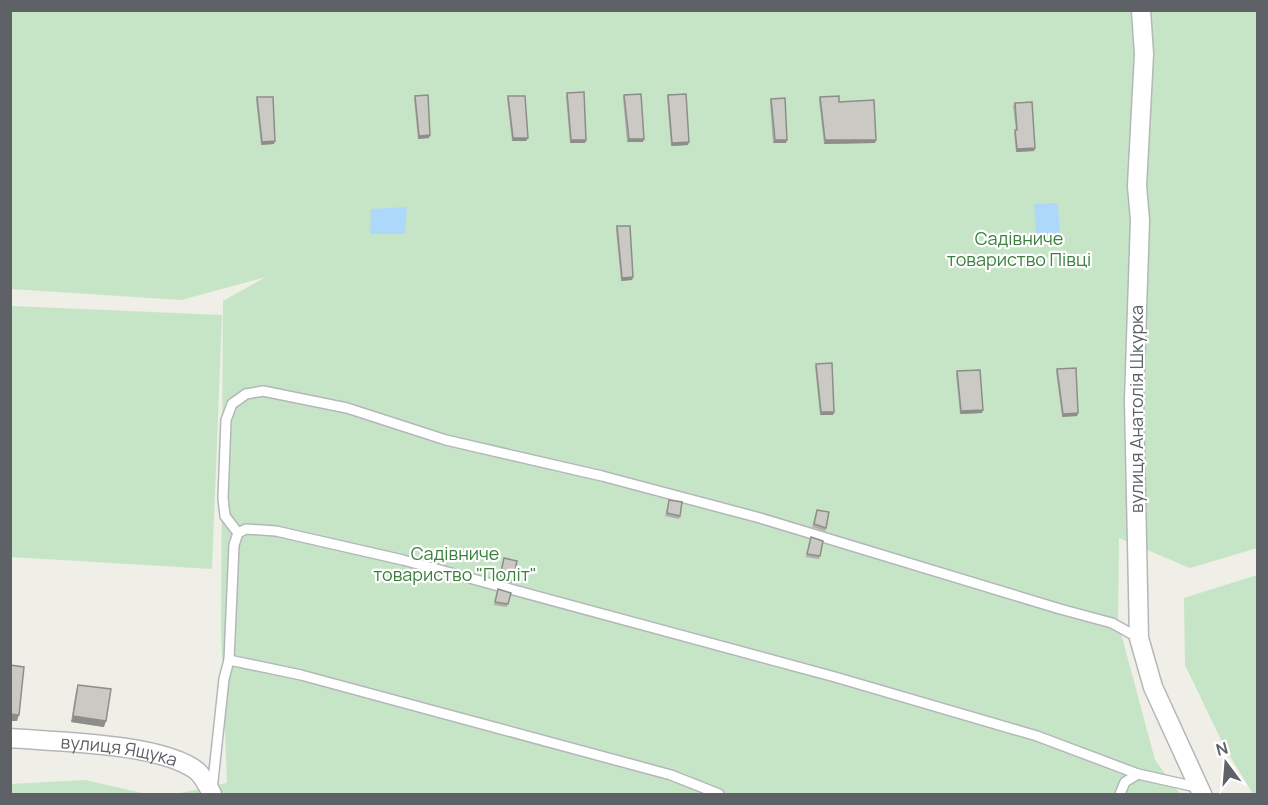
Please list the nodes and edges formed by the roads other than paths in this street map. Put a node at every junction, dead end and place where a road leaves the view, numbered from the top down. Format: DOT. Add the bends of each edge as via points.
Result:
graph roads {
  1 [pos="1141,10"];
  2 [pos="238,532"];
  3 [pos="1139,638"];
  4 [pos="229,660"];
  5 [pos="10,738"];
  6 [pos="1138,774"];
  7 [pos="1199,791"];
  8 [pos="212,794"];
  9 [pos="719,795"];
  10 [pos="1120,795"];
  1 -- 3 [label="street, вулиця Анатолія Шкурка" via="1144,54 1137,186 1140,220 1134,400"];
  2 -- 3 [label="lane" via="225,516 223,498 226,420 232,404 246,394 263,391 346,408 446,440 760,518 1112,622"];
  2 -- 4 [label="lane" via="234,545"];
  2 -- 6 [label="lane" via="276,531 403,560 880,690 1037,736"];
  3 -- 7 [label="street, вулиця Анатолія Шкурка" via="1153,687"];
  4 -- 8 [label="lane"];
  4 -- 9 [label="lane" via="301,675 659,772"];
  5 -- 8 [label="street, вулиця Ящука" via="171,757 198,772"];
  6 -- 7 [label="lane"];
  6 -- 10 [label="lane" via="1125,782"];
}
